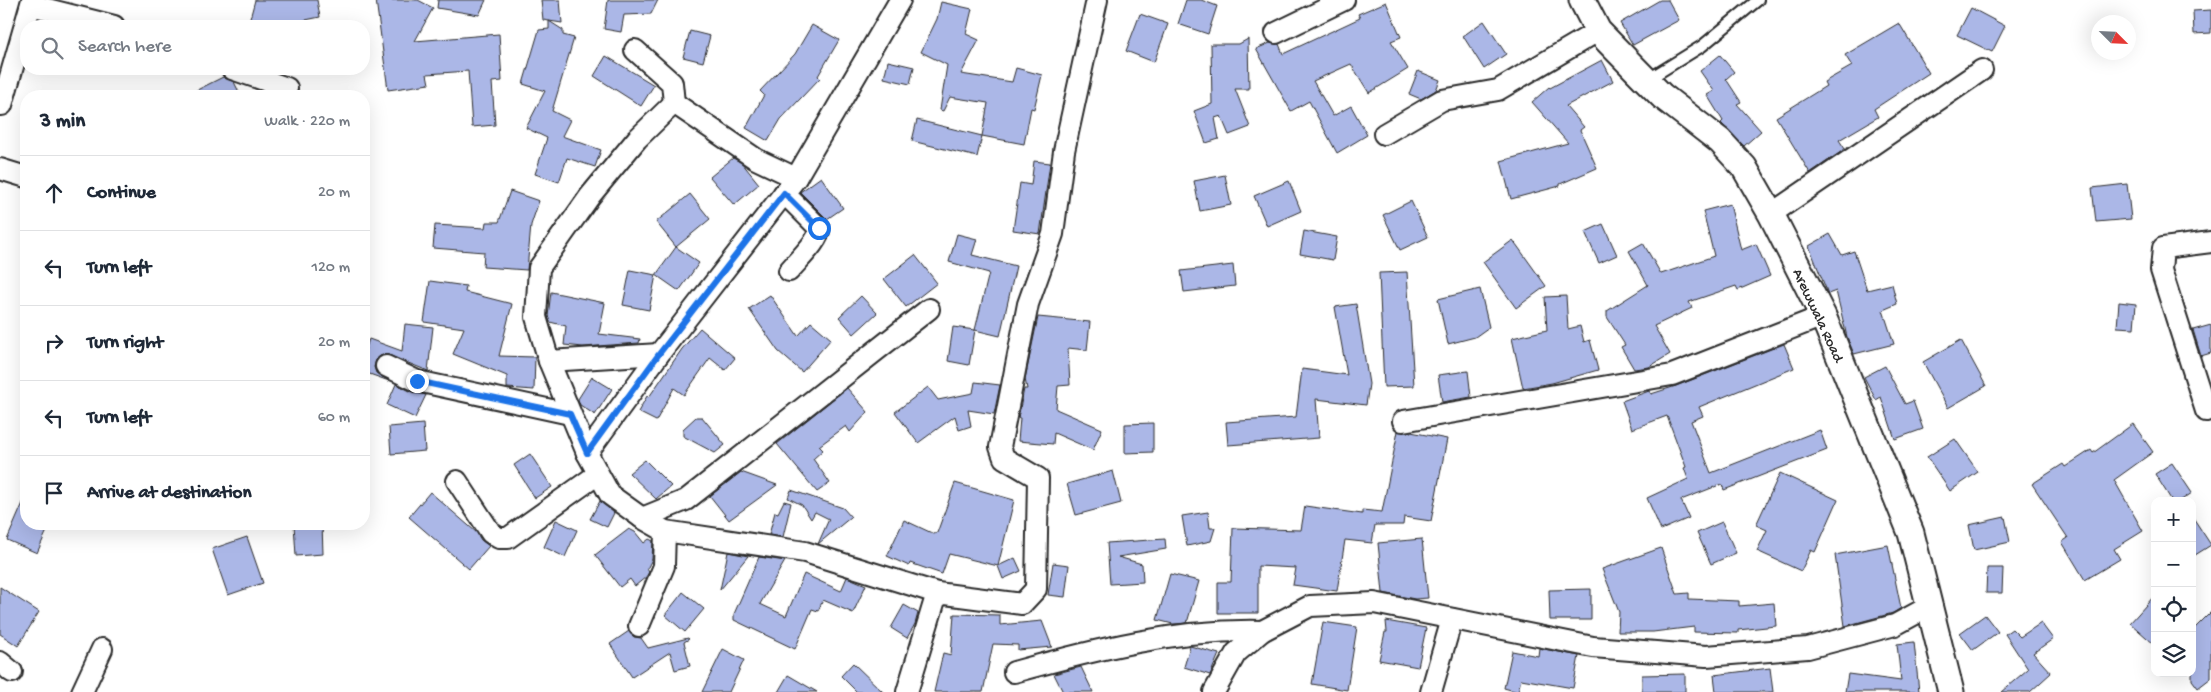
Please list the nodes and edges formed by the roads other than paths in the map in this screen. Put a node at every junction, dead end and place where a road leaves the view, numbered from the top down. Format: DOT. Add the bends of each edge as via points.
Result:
graph roads {
  1 [pos="900,0"];
  2 [pos="1097,0"];
  3 [pos="1344,0"];
  4 [pos="1582,0"];
  5 [pos="1758,0"];
  6 [pos="31,2"];
  7 [pos="26,20"];
  8 [pos="93,20"];
  9 [pos="1598,31"];
  10 [pos="1276,33"];
  11 [pos="20,40"];
  12 [pos="635,50"];
  13 [pos="1982,70"];
  14 [pos="249,75"];
  15 [pos="1646,80"];
  16 [pos="287,88"];
  17 [pos="674,104"];
  18 [pos="1,107"];
  19 [pos="1384,134"];
  20 [pos="0,169"];
  21 [pos="20,175"];
  22 [pos="790,185"];
  23 [pos="1771,214"];
  24 [pos="2211,242"];
  25 [pos="789,270"];
  26 [pos="929,309"];
  27 [pos="1823,316"];
  28 [pos="659,354"];
  29 [pos="549,361"];
  30 [pos="386,366"];
  31 [pos="2206,411"];
  32 [pos="570,414"];
  33 [pos="1403,421"];
  34 [pos="587,453"];
  35 [pos="598,474"];
  36 [pos="457,481"];
  37 [pos="642,518"];
  38 [pos="665,531"];
  39 [pos="937,593"];
  40 [pos="1928,606"];
  41 [pos="1452,619"];
  42 [pos="639,626"];
  43 [pos="1262,631"];
  44 [pos="102,649"];
  45 [pos="1014,672"];
  46 [pos="89,689"];
  47 [pos="907,692"];
  48 [pos="1214,692"];
  49 [pos="1431,692"];
  50 [pos="1951,692"];
  1 -- 22 [label="street"];
  2 -- 39 [label="street" via="1064,151 1053,234 1028,304 1000,447 1004,458 1038,478 1036,589 1022,604"];
  3 -- 10 [label="street"];
  4 -- 9 [label="street, Arewwala Road"];
  5 -- 15 [label="lane" via="1702,46"];
  6 -- 7 [label="street"];
  6 -- 8 [label="street"];
  9 -- 15 [label="street, Arewwala Road"];
  9 -- 19 [label="street" via="1498,90 1442,100"];
  11 -- 18 [label="street"];
  12 -- 17 [label="street" via="672,84"];
  13 -- 23 [label="street"];
  14 -- 16 [label="street"];
  15 -- 23 [label="street, Arewwala Road" via="1720,141 1744,167"];
  17 -- 22 [label="street"];
  17 -- 29 [label="street" via="631,146 590,196 539,268 536,317"];
  20 -- 21 [label="street"];
  22 -- 25 [label="street" via="819,232"];
  22 -- 28 [label="street"];
  23 -- 27 [label="street, Arewwala Road"];
  24 -- 31 [label="street" via="2163,248 2161,270"];
  26 -- 37 [label="street" via="686,500"];
  27 -- 33 [label="street" via="1672,375"];
  27 -- 40 [label="street, Arewwala Road" via="1911,534"];
  28 -- 29 [label="street"];
  28 -- 34 [label="street"];
  29 -- 32 [label="street"];
  30 -- 32 [label="street" via="417,381"];
  32 -- 34 [label="street"];
  34 -- 35 [label="street"];
  35 -- 36 [label="street" via="508,538 499,538 491,533"];
  35 -- 37 [label="street" via="610,495"];
  37 -- 38 [label="street"];
  38 -- 39 [label="street" via="805,552"];
  38 -- 42 [label="street" via="664,566"];
  39 -- 47 [label="street"];
  40 -- 41 [label="street" via="1895,625 1808,648 1706,656 1593,647"];
  40 -- 50 [label="street, Arewwala Road"];
  41 -- 43 [label="street" via="1374,603 1310,606"];
  41 -- 49 [label="street"];
  43 -- 45 [label="street" via="1175,634 1091,650"];
  43 -- 48 [label="street" via="1236,653"];
  44 -- 46 [label="street"];
}
